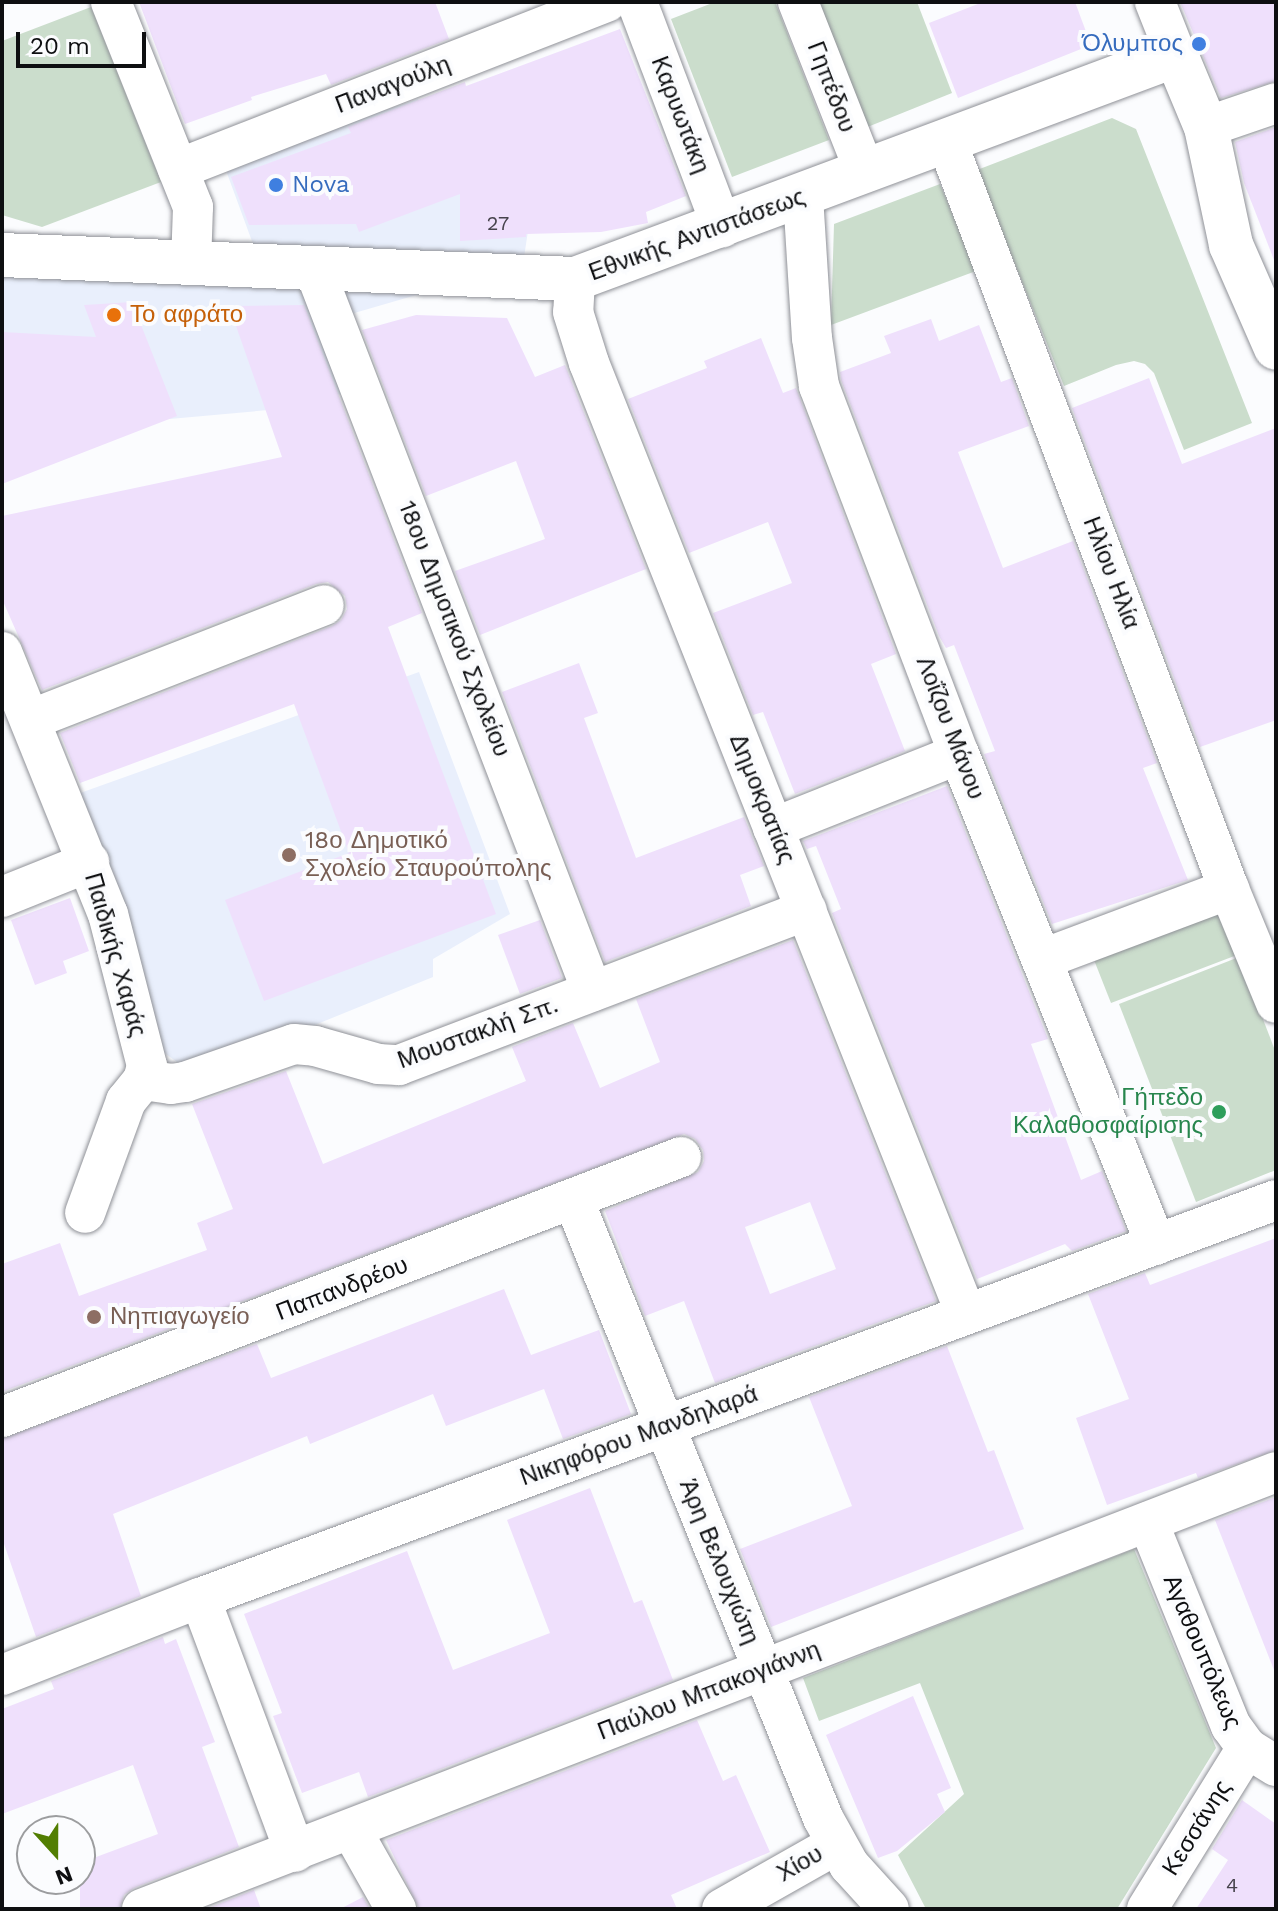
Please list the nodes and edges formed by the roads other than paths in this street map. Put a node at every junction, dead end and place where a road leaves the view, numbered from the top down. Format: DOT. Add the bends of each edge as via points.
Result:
graph roads {
  1 [pos="111,2"];
  2 [pos="607,2"];
  3 [pos="637,2"];
  4 [pos="798,2"];
  5 [pos="1155,2"];
  6 [pos="1176,55"];
  7 [pos="1276,103"];
  8 [pos="1206,127"];
  9 [pos="947,142"];
  10 [pos="178,169"];
  11 [pos="865,172"];
  12 [pos="803,196"];
  13 [pos="722,227"];
  14 [pos="2,255"];
  15 [pos="191,263"];
  16 [pos="314,268"];
  17 [pos="575,279"];
  18 [pos="1276,348"];
  19 [pos="324,605"];
  20 [pos="3,655"];
  21 [pos="32,719"];
  22 [pos="959,754"];
  23 [pos="773,828"];
  24 [pos="89,862"];
  25 [pos="1229,889"];
  26 [pos="2,897"];
  27 [pos="806,910"];
  28 [pos="1043,959"];
  29 [pos="592,991"];
  30 [pos="1276,1003"];
  31 [pos="143,1080"];
  32 [pos="681,1157"];
  33 [pos="1276,1200"];
  34 [pos="574,1201"];
  35 [pos="85,1213"];
  36 [pos="1156,1245"];
  37 [pos="966,1314"];
  38 [pos="2,1417"];
  39 [pos="664,1427"];
  40 [pos="1276,1472"];
  41 [pos="1148,1522"];
  42 [pos="200,1598"];
  43 [pos="764,1669"];
  44 [pos="2,1675"];
  45 [pos="1261,1757"];
  46 [pos="352,1831"];
  47 [pos="837,1844"];
  48 [pos="295,1852"];
  49 [pos="142,1909"];
  50 [pos="396,1909"];
  51 [pos="722,1909"];
  52 [pos="889,1909"];
  53 [pos="1147,1909"];
  1 -- 10 [label="street"];
  2 -- 10 [label="street, Παναγούλη"];
  3 -- 13 [label="street, Καρυωτάκη"];
  4 -- 11 [label="street, Γηπέδου"];
  5 -- 6 [label="street"];
  6 -- 8 [label="main road"];
  6 -- 9 [label="main road, Εθνικής Αντιστάσεως"];
  7 -- 8 [label="street"];
  8 -- 18 [label="main road" via="1231,245"];
  9 -- 11 [label="main road, Εθνικής Αντιστάσεως"];
  9 -- 25 [label="street, Ηλίου Ηλία"];
  10 -- 15 [label="street" via="195,215"];
  11 -- 12 [label="main road, Εθνικής Αντιστάσεως"];
  12 -- 13 [label="main road, Εθνικής Αντιστάσεως"];
  12 -- 22 [label="street, Λοΐζου Μάνου" via="819,386"];
  13 -- 17 [label="main road, Εθνικής Αντιστάσεως"];
  14 -- 15 [label="main road, Εθνικής Αντιστάσεως"];
  15 -- 16 [label="main road, Εθνικής Αντιστάσεως"];
  16 -- 17 [label="main road, Εθνικής Αντιστάσεως"];
  16 -- 29 [label="street, 18ου Δημοτικού Σχολείου"];
  17 -- 23 [label="street, Δημοκρατίας" via="573,312 580,338"];
  19 -- 21 [label="street"];
  20 -- 21 [label="street, Παιδικής Χαράς"];
  21 -- 24 [label="street, Παιδικής Χαράς"];
  22 -- 23 [label="street"];
  22 -- 28 [label="street, Λοΐζου Μάνου"];
  23 -- 27 [label="street, Δημοκρατίας"];
  24 -- 26 [label="street"];
  24 -- 31 [label="street, Παιδικής Χαράς" via="108,914 147,1066"];
  25 -- 28 [label="street"];
  25 -- 30 [label="street, Ηλίου Ηλία"];
  27 -- 29 [label="street, Μουστακλή Σπ."];
  27 -- 37 [label="street, Δημοκρατίας"];
  28 -- 36 [label="street, Λοΐζου Μάνου"];
  29 -- 31 [label="street, Μουστακλή Σπ." via="399,1065 294,1044 185,1082"];
  31 -- 35 [label="street" via="126,1101"];
  32 -- 34 [label="street, Παπανδρέου"];
  33 -- 36 [label="street, Νικηφόρου Μανδηλαρά"];
  34 -- 38 [label="street, Παπανδρέου"];
  34 -- 39 [label="street, Άρη Βελουχιώτη"];
  36 -- 37 [label="street, Νικηφόρου Μανδηλαρά"];
  37 -- 39 [label="street, Νικηφόρου Μανδηλαρά"];
  39 -- 42 [label="street, Νικηφόρου Μανδηλαρά"];
  39 -- 43 [label="street, Άρη Βελουχιώτη"];
  40 -- 41 [label="street, Παύλου Μπακογιάννη"];
  41 -- 43 [label="street, Παύλου Μπακογιάννη"];
  41 -- 45 [label="street, Αγαθουπόλεως" via="1231,1726"];
  42 -- 44 [label="street, Νικηφόρου Μανδηλαρά"];
  42 -- 48 [label="street"];
  43 -- 46 [label="street, Παύλου Μπακογιάννη"];
  43 -- 47 [label="street, Άρη Βελουχιώτη"];
  45 -- 53 [label="street, Κεσσάνης"];
  46 -- 48 [label="street, Παύλου Μπακογιάννη"];
  46 -- 50 [label="street"];
  47 -- 51 [label="street, Χίου"];
  47 -- 52 [label="street, Άρη Βελουχιώτη"];
  48 -- 49 [label="street, Παύλου Μπακογιάννη"];
}
